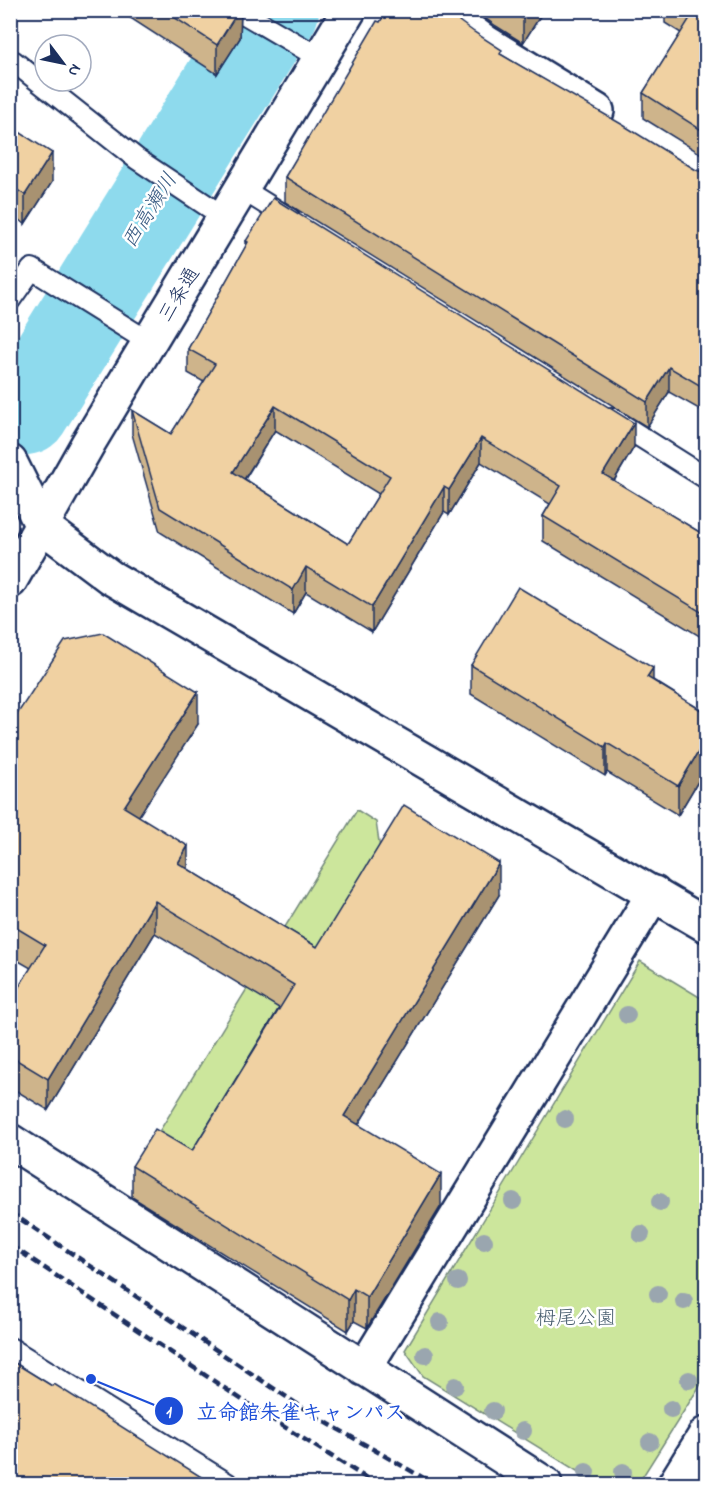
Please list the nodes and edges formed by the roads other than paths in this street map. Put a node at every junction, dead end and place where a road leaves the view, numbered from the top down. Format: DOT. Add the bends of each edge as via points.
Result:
graph roads {
  1 [pos="349,10"];
  2 [pos="442,10"];
  3 [pos="246,15"];
  4 [pos="321,58"];
  5 [pos="14,62"];
  6 [pos="626,129"];
  7 [pos="242,189"];
  8 [pos="224,217"];
  9 [pos="307,230"];
  10 [pos="10,300"];
  11 [pos="149,342"];
  12 [pos="597,409"];
  13 [pos="10,462"];
  14 [pos="706,477"];
  15 [pos="42,526"];
  16 [pos="10,580"];
  17 [pos="654,894"];
  18 [pos="706,925"];
  19 [pos="10,1141"];
  20 [pos="10,1348"];
  21 [pos="364,1369"];
  22 [pos="706,1434"];
  23 [pos="228,1485"];
  24 [pos="545,1485"];
  25 [pos="675,1485"];
  1 -- 4 [label="street, 三条通"];
  2 -- 6 [label="street" via="485,42"];
  3 -- 4 [label="lane"];
  4 -- 7 [label="street, 三条通"];
  5 -- 8 [label="lane" via="137,159"];
  7 -- 8 [label="street, 三条通"];
  7 -- 9 [label="lane"];
  8 -- 11 [label="street, 三条通"];
  10 -- 11 [label="lane" via="32,269"];
  11 -- 15 [label="street, 三条通"];
  12 -- 14 [label="lane"];
  13 -- 15 [label="street"];
  15 -- 16 [label="street, 三条通"];
  15 -- 17 [label="street" via="110,577"];
  17 -- 18 [label="street"];
  17 -- 21 [label="street"];
  19 -- 21 [label="street"];
  20 -- 23 [label="lane"];
  21 -- 24 [label="street"];
  22 -- 25 [label="street"];
}
